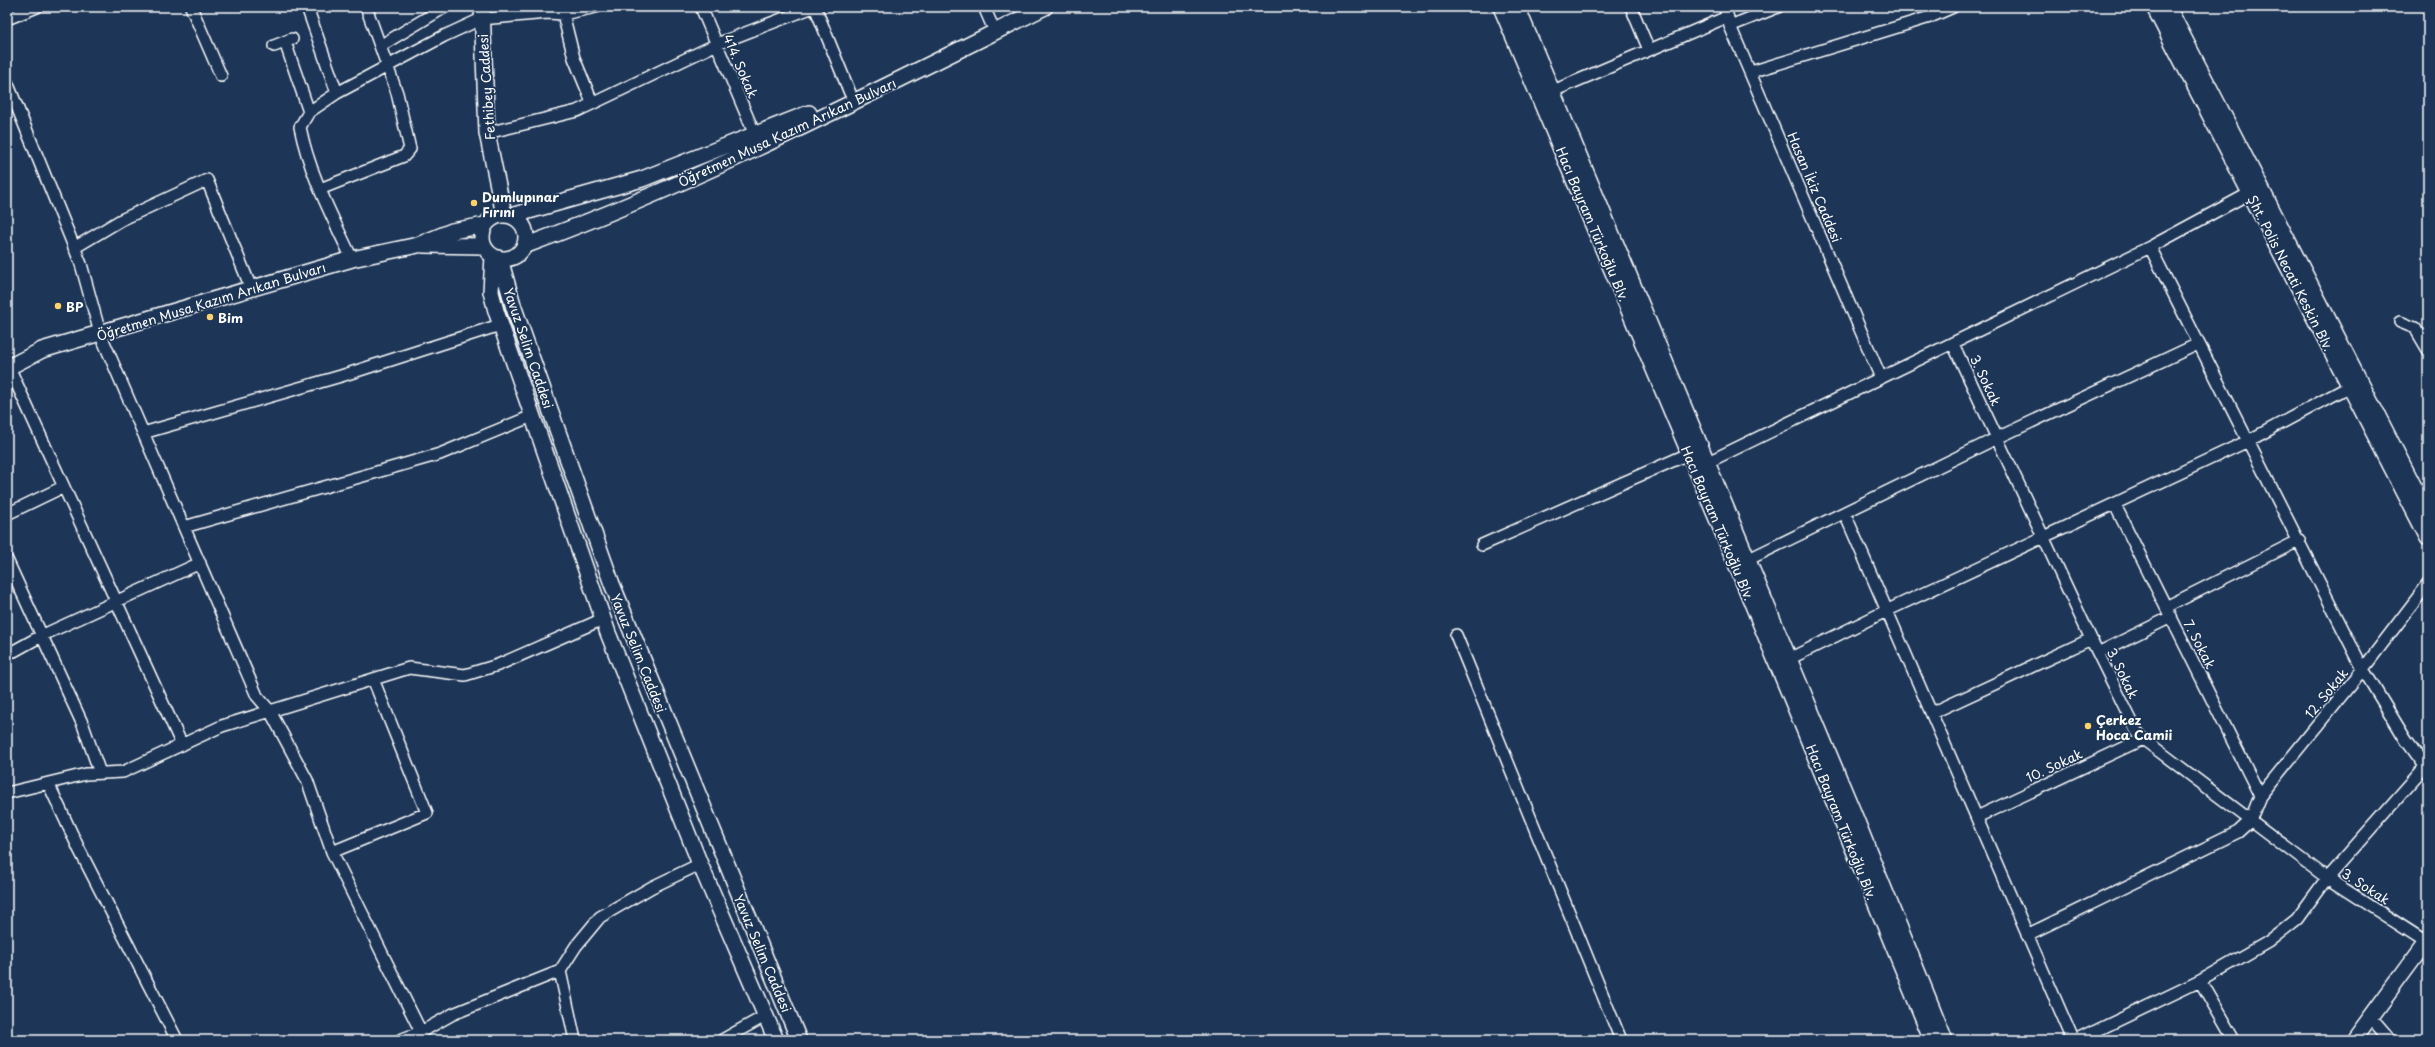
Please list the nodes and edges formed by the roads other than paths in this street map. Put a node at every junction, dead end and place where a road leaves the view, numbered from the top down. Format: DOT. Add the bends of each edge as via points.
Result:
graph roads {
  1 [pos="37,7"];
  2 [pos="191,7"];
  3 [pos="366,7"];
  4 [pos="445,7"];
  5 [pos="596,7"];
  6 [pos="701,7"];
  7 [pos="814,7"];
  8 [pos="984,7"];
  9 [pos="1024,7"];
  10 [pos="1045,7"];
  11 [pos="1502,7"];
  12 [pos="1517,7"];
  13 [pos="1630,7"];
  14 [pos="1778,7"];
  15 [pos="1953,7"];
  16 [pos="2154,7"];
  17 [pos="2168,7"];
  18 [pos="311,8"];
  19 [pos="482,13"];
  20 [pos="563,14"];
  21 [pos="1728,17"];
  22 [pos="7,19"];
  23 [pos="991,23"];
  24 [pos="717,44"];
  25 [pos="274,46"];
  26 [pos="380,46"];
  27 [pos="1649,50"];
  28 [pos="388,68"];
  29 [pos="1751,72"];
  30 [pos="221,76"];
  31 [pos="7,82"];
  32 [pos="337,93"];
  33 [pos="1545,94"];
  34 [pos="852,97"];
  35 [pos="592,102"];
  36 [pos="309,112"];
  37 [pos="487,133"];
  38 [pos="756,135"];
  39 [pos="320,189"];
  40 [pos="2250,193"];
  41 [pos="507,215"];
  42 [pos="485,225"];
  43 [pos="418,245"];
  44 [pos="524,246"];
  45 [pos="2150,247"];
  46 [pos="74,248"];
  47 [pos="492,254"];
  48 [pos="352,259"];
  49 [pos="251,288"];
  50 [pos="2400,322"];
  51 [pos="500,325"];
  52 [pos="100,333"];
  53 [pos="1953,344"];
  54 [pos="2198,344"];
  55 [pos="2428,350"];
  56 [pos="8,367"];
  57 [pos="1881,378"];
  58 [pos="2355,384"];
  59 [pos="532,416"];
  60 [pos="143,433"];
  61 [pos="1997,438"];
  62 [pos="2248,441"];
  63 [pos="1699,455"];
  64 [pos="63,487"];
  65 [pos="2115,505"];
  66 [pos="7,514"];
  67 [pos="1845,514"];
  68 [pos="2428,514"];
  69 [pos="184,527"];
  70 [pos="2045,538"];
  71 [pos="2428,538"];
  72 [pos="2300,540"];
  73 [pos="1482,545"];
  74 [pos="7,560"];
  75 [pos="1747,560"];
  76 [pos="200,563"];
  77 [pos="2428,584"];
  78 [pos="117,602"];
  79 [pos="1886,611"];
  80 [pos="2168,612"];
  81 [pos="603,619"];
  82 [pos="43,635"];
  83 [pos="1456,635"];
  84 [pos="2091,639"];
  85 [pos="14,651"];
  86 [pos="2098,653"];
  87 [pos="1789,659"];
  88 [pos="2363,669"];
  89 [pos="373,679"];
  90 [pos="270,711"];
  91 [pos="1932,713"];
  92 [pos="2143,739"];
  93 [pos="182,745"];
  94 [pos="2426,769"];
  95 [pos="100,774"];
  96 [pos="49,785"];
  97 [pos="7,794"];
  98 [pos="2260,796"];
  99 [pos="1977,817"];
  100 [pos="2250,821"];
  101 [pos="332,852"];
  102 [pos="722,853"];
  103 [pos="700,864"];
  104 [pos="2327,878"];
  105 [pos="2027,935"];
  106 [pos="2427,942"];
  107 [pos="560,971"];
  108 [pos="2200,981"];
  109 [pos="766,1016"];
  110 [pos="2371,1018"];
  111 [pos="421,1032"];
  112 [pos="177,1040"];
  113 [pos="400,1040"];
  114 [pos="575,1040"];
  115 [pos="722,1040"];
  116 [pos="776,1040"];
  117 [pos="799,1040"];
  118 [pos="1621,1040"];
  119 [pos="1932,1040"];
  120 [pos="1945,1040"];
  121 [pos="2073,1040"];
  122 [pos="2077,1040"];
  123 [pos="2234,1040"];
  124 [pos="2354,1040"];
  125 [pos="2390,1040"];
  1 -- 22 [label="street"];
  2 -- 30 [label="street"];
  3 -- 26 [label="street"];
  4 -- 26 [label="street"];
  5 -- 20 [label="street"];
  6 -- 24 [label="street, 414. Sokak"];
  7 -- 24 [label="street"];
  7 -- 34 [label="street"];
  8 -- 23 [label="street"];
  9 -- 23 [label="street, Öğretmen Musa Kazım Arıkan Bulvarı"];
  10 -- 34 [label="street, Öğretmen Musa Kazım Arıkan Bulvarı"];
  11 -- 33 [label="street, Hacı Bayram Türkoğlu Blv."];
  12 -- 33 [label="street, Hacı Bayram Türkoğlu Blv."];
  13 -- 27 [label="street"];
  14 -- 21 [label="street"];
  15 -- 29 [label="street" via="1930,18"];
  16 -- 40 [label="street, Şht. Polis Necati Keskin Blv."];
  17 -- 58 [label="street, Şht. Polis Necati Keskin Blv."];
  18 -- 32 [label="street"];
  19 -- 20 [label="street"];
  19 -- 28 [label="street"];
  19 -- 37 [label="street, Fethibey Caddesi"];
  20 -- 35 [label="street" via="574,58"];
  21 -- 27 [label="street"];
  21 -- 29 [label="street, Hasan İkiz Caddesi"];
  23 -- 34 [label="street, Öğretmen Musa Kazım Arıkan Bulvarı"];
  24 -- 35 [label="street"];
  24 -- 38 [label="street, 414. Sokak"];
  25 -- 36 [label="street" via="289,40"];
  26 -- 28 [label="street"];
  27 -- 33 [label="street"];
  28 -- 32 [label="street"];
  28 -- 39 [label="street" via="410,149 404,156"];
  29 -- 57 [label="street, Hasan İkiz Caddesi"];
  31 -- 46 [label="street"];
  32 -- 36 [label="street"];
  33 -- 63 [label="street, Hacı Bayram Türkoğlu Blv."];
  34 -- 38 [label="street, Öğretmen Musa Kazım Arıkan Bulvarı"];
  34 -- 44 [label="street, Öğretmen Musa Kazım Arıkan Bulvarı" via="720,165 594,220"];
  35 -- 37 [label="street" via="577,111"];
  36 -- 39 [label="street" via="300,127 304,148"];
  37 -- 41 [label="street, Fethibey Caddesi"];
  38 -- 41 [label="street, Öğretmen Musa Kazım Arıkan Bulvarı" via="642,179"];
  39 -- 48 [label="street"];
  40 -- 45 [label="street"];
  40 -- 58 [label="street, Şht. Polis Necati Keskin Blv."];
  41 -- 42 [label="street" via="496,216"];
  41 -- 44 [label="street" via="522,224 525,231"];
  42 -- 43 [label="street, Öğretmen Musa Kazım Arıkan Bulvarı" via="452,231"];
  42 -- 47 [label="street" via="482,239"];
  43 -- 47 [label="street, Öğretmen Musa Kazım Arıkan Bulvarı"];
  43 -- 48 [label="street, Öğretmen Musa Kazım Arıkan Bulvarı"];
  44 -- 47 [label="street" via="514,256"];
  45 -- 53 [label="street"];
  45 -- 54 [label="street"];
  46 -- 49 [label="street" via="121,220 207,180"];
  46 -- 52 [label="street"];
  47 -- 51 [label="street, Yavuz Selim Caddesi" via="491,292"];
  47 -- 102 [label="street, Yavuz Selim Caddesi" via="514,308 612,584"];
  48 -- 49 [label="street, Öğretmen Musa Kazım Arıkan Bulvarı"];
  49 -- 52 [label="street, Öğretmen Musa Kazım Arıkan Bulvarı"];
  50 -- 55 [label="street" via="2415,328"];
  51 -- 59 [label="street, Yavuz Selim Caddesi"];
  51 -- 60 [label="street" via="341,376"];
  52 -- 56 [label="street, Öğretmen Musa Kazım Arıkan Bulvarı" via="42,350"];
  52 -- 60 [label="street"];
  53 -- 57 [label="street"];
  53 -- 61 [label="street, 3. Sokak"];
  54 -- 61 [label="street"];
  54 -- 62 [label="street"];
  56 -- 64 [label="street"];
  57 -- 63 [label="street"];
  58 -- 62 [label="street"];
  58 -- 68 [label="street, Şht. Polis Necati Keskin Blv."];
  58 -- 71 [label="street, Şht. Polis Necati Keskin Blv."];
  59 -- 69 [label="street" via="440,454"];
  59 -- 81 [label="street, Yavuz Selim Caddesi"];
  60 -- 69 [label="street"];
  61 -- 67 [label="street"];
  61 -- 70 [label="street, 3. Sokak"];
  62 -- 65 [label="street"];
  62 -- 72 [label="street"];
  63 -- 73 [label="street"];
  63 -- 75 [label="street, Hacı Bayram Türkoğlu Blv."];
  63 -- 119 [label="street, Hacı Bayram Türkoğlu Blv."];
  64 -- 66 [label="street"];
  64 -- 78 [label="street"];
  65 -- 70 [label="street"];
  65 -- 80 [label="street, 7. Sokak"];
  67 -- 75 [label="street"];
  67 -- 79 [label="street"];
  69 -- 76 [label="street"];
  70 -- 79 [label="street"];
  70 -- 84 [label="street, 3. Sokak"];
  72 -- 80 [label="street"];
  72 -- 88 [label="street"];
  74 -- 82 [label="street"];
  75 -- 87 [label="street, Hacı Bayram Türkoğlu Blv."];
  76 -- 78 [label="street"];
  76 -- 90 [label="street" via="258,696"];
  77 -- 88 [label="street, 12. Sokak"];
  78 -- 82 [label="street"];
  78 -- 93 [label="street"];
  79 -- 87 [label="street"];
  79 -- 91 [label="street"];
  80 -- 86 [label="street"];
  80 -- 98 [label="street, 7. Sokak"];
  81 -- 89 [label="street" via="498,664 465,675 409,668"];
  81 -- 103 [label="street, Yavuz Selim Caddesi"];
  82 -- 85 [label="street"];
  82 -- 95 [label="street" via="83,725"];
  83 -- 118 [label="street"];
  84 -- 86 [label="street, 3. Sokak"];
  84 -- 91 [label="street"];
  86 -- 92 [label="street, 3. Sokak" via="2136,730"];
  87 -- 120 [label="street, Hacı Bayram Türkoğlu Blv."];
  88 -- 94 [label="street"];
  88 -- 98 [label="street, 12. Sokak"];
  89 -- 90 [label="street"];
  89 -- 101 [label="street" via="427,813"];
  90 -- 93 [label="street" via="222,726"];
  90 -- 101 [label="street" via="307,780"];
  91 -- 99 [label="street"];
  92 -- 99 [label="street, 10. Sokak"];
  92 -- 100 [label="street, 3. Sokak"];
  93 -- 95 [label="street" via="123,772"];
  94 -- 104 [label="street"];
  95 -- 96 [label="street" via="86,774"];
  96 -- 97 [label="street"];
  96 -- 112 [label="street"];
  98 -- 100 [label="street, 12. Sokak"];
  99 -- 105 [label="street"];
  100 -- 104 [label="street, 3. Sokak"];
  100 -- 105 [label="street" via="2238,832"];
  101 -- 111 [label="street"];
  102 -- 103 [label="street"];
  102 -- 117 [label="street, Yavuz Selim Caddesi"];
  103 -- 107 [label="street" via="652,887 600,917 576,946"];
  103 -- 109 [label="street, Yavuz Selim Caddesi"];
  104 -- 106 [label="street, 3. Sokak"];
  104 -- 108 [label="street" via="2297,919 2268,942"];
  105 -- 121 [label="street"];
  106 -- 110 [label="street"];
  107 -- 111 [label="street" via="454,1014"];
  107 -- 114 [label="street"];
  108 -- 122 [label="street"];
  108 -- 123 [label="street"];
  109 -- 115 [label="street"];
  109 -- 116 [label="street, Yavuz Selim Caddesi"];
  110 -- 124 [label="street"];
  110 -- 125 [label="street"];
  111 -- 113 [label="street"];
}
